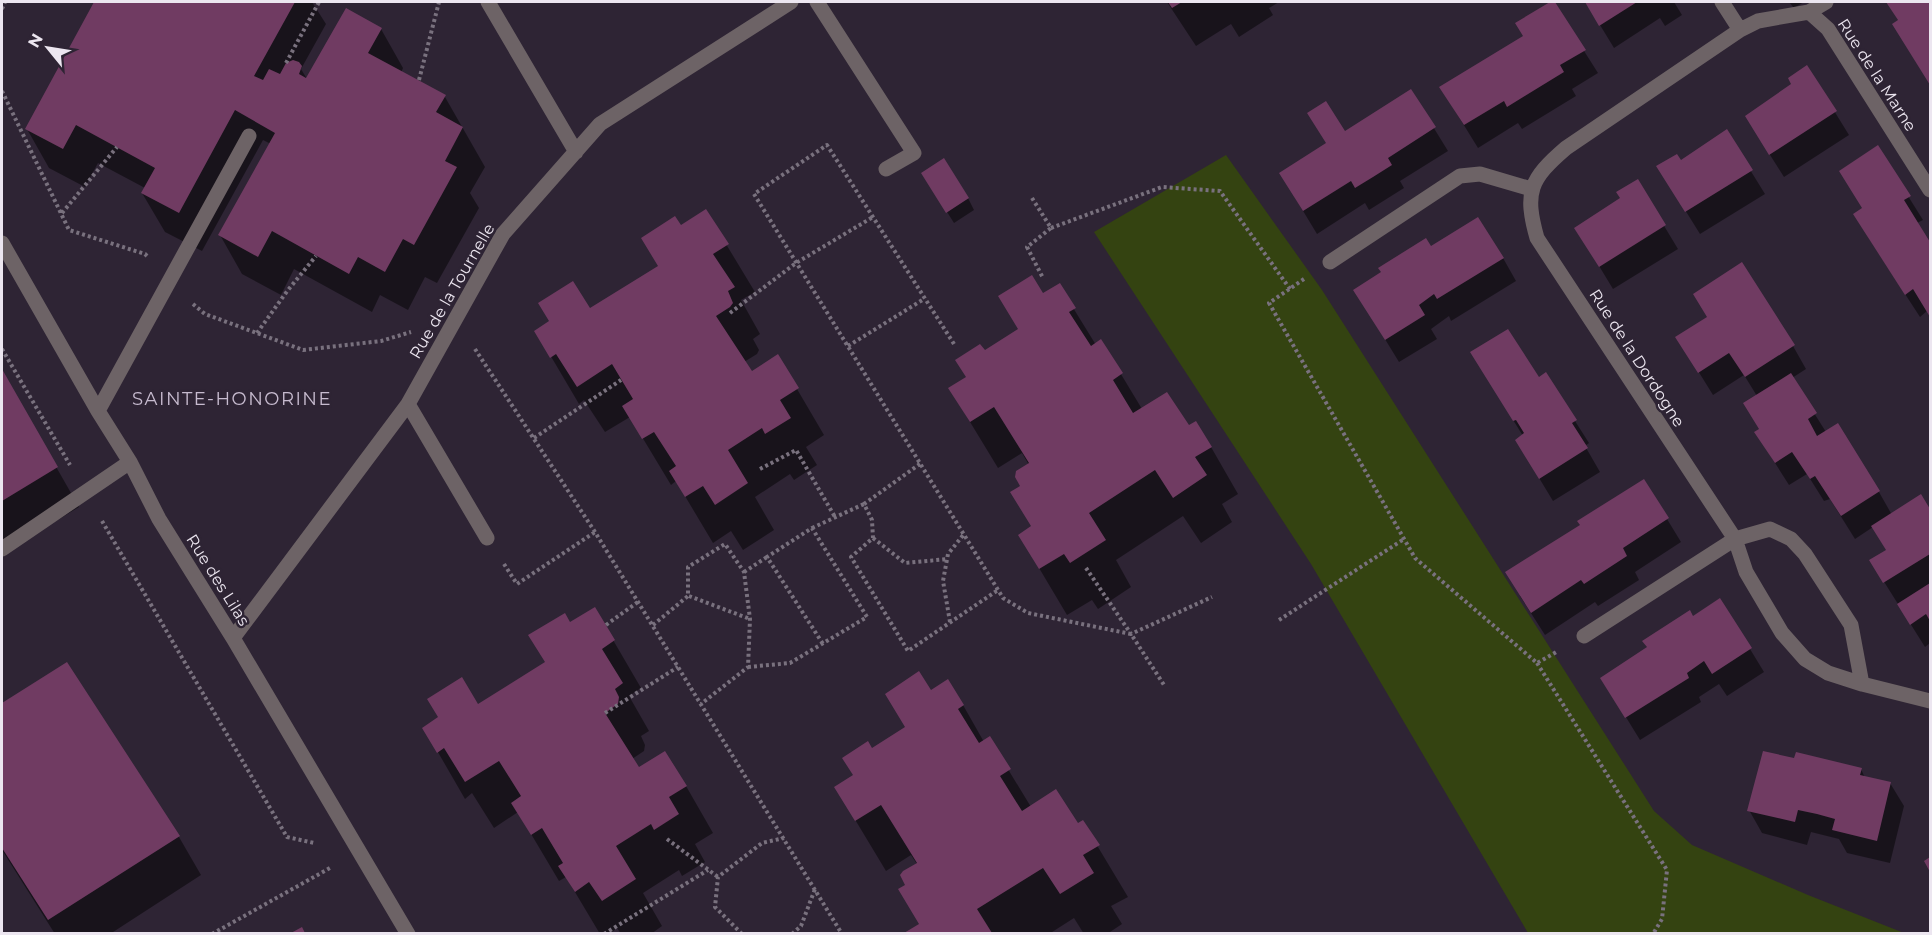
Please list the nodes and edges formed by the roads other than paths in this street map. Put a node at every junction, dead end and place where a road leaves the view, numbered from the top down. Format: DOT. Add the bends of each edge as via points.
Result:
graph roads {
  1 [pos="489,2"];
  2 [pos="791,2"];
  3 [pos="817,2"];
  4 [pos="1722,2"];
  5 [pos="1826,2"];
  6 [pos="1809,12"];
  7 [pos="1740,30"];
  8 [pos="249,136"];
  9 [pos="576,152"];
  10 [pos="886,169"];
  11 [pos="1531,189"];
  12 [pos="1930,190"];
  13 [pos="2,243"];
  14 [pos="1330,262"];
  15 [pos="408,404"];
  16 [pos="98,411"];
  17 [pos="130,462"];
  18 [pos="487,538"];
  19 [pos="1735,539"];
  20 [pos="2,549"];
  21 [pos="1584,636"];
  22 [pos="233,638"];
  23 [pos="1863,684"];
  24 [pos="1930,701"];
  25 [pos="408,933"];
  1 -- 9 [label="street"];
  2 -- 9 [label="street, Rue de la Tournelle" via="600,124"];
  3 -- 10 [label="street" via="914,153"];
  4 -- 7 [label="street"];
  5 -- 6 [label="street"];
  6 -- 7 [label="street" via="1758,21"];
  6 -- 12 [label="street, Rue de la Marne" via="1828,29"];
  7 -- 11 [label="street" via="1566,148 1547,164"];
  8 -- 16 [label="street"];
  9 -- 15 [label="street, Rue de la Tournelle" via="503,234"];
  11 -- 14 [label="street" via="1480,174 1460,176"];
  11 -- 19 [label="street, Rue de la Dordogne" via="1531,217 1537,238"];
  13 -- 16 [label="street, Rue des Lilas"];
  15 -- 18 [label="street"];
  15 -- 22 [label="street, Rue de la Tournelle"];
  16 -- 17 [label="street, Rue des Lilas"];
  17 -- 20 [label="street"];
  17 -- 22 [label="street, Rue des Lilas" via="159,519"];
  19 -- 21 [label="street"];
  19 -- 23 [label="street, Rue de la Dordogne" via="1746,572 1782,633 1805,659 1828,673"];
  19 -- 23 [label="street" via="1770,529 1791,539 1805,554 1851,625"];
  22 -- 25 [label="street, Rue des Lilas"];
  23 -- 24 [label="street, Rue de la Dordogne"];
}
